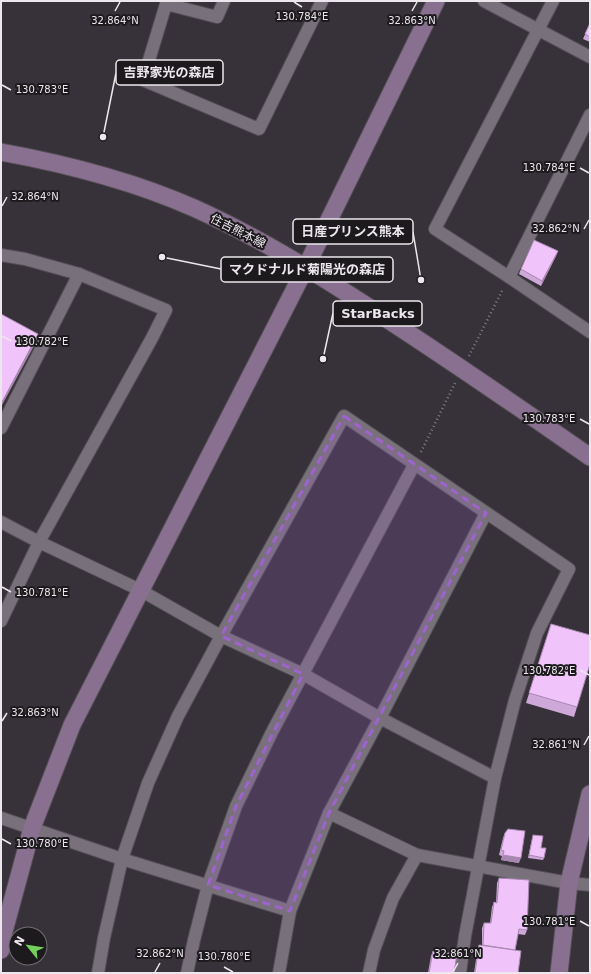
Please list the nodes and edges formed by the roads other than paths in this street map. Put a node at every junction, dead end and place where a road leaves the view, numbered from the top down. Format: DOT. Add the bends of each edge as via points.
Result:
graph roads {
  1 [pos="224,1"];
  2 [pos="322,1"];
  3 [pos="436,1"];
  4 [pos="484,1"];
  5 [pos="553,1"];
  6 [pos="538,30"];
  7 [pos="590,57"];
  8 [pos="590,115"];
  9 [pos="1,152"];
  10 [pos="1,255"];
  11 [pos="306,267"];
  12 [pos="79,274"];
  13 [pos="509,277"];
  14 [pos="589,328"];
  15 [pos="1,428"];
  16 [pos="590,457"];
  17 [pos="414,465"];
  18 [pos="486,513"];
  19 [pos="1,522"];
  20 [pos="39,542"];
  21 [pos="140,590"];
  22 [pos="1,621"];
  23 [pos="221,636"];
  24 [pos="303,674"];
  25 [pos="380,718"];
  26 [pos="495,778"];
  27 [pos="590,794"];
  28 [pos="329,813"];
  29 [pos="1,818"];
  30 [pos="32,828"];
  31 [pos="417,854"];
  32 [pos="122,859"];
  33 [pos="479,866"];
  34 [pos="569,882"];
  35 [pos="208,885"];
  36 [pos="590,885"];
  37 [pos="290,911"];
  38 [pos="1,950"];
  39 [pos="98,973"];
  40 [pos="187,973"];
  41 [pos="279,973"];
  42 [pos="369,973"];
  43 [pos="460,973"];
  44 [pos="559,973"];
  1 -- 2 [label="street" via="216,17 166,4 143,80 259,129"];
  3 -- 11 [label="street"];
  4 -- 6 [label="street"];
  5 -- 6 [label="street"];
  6 -- 7 [label="street"];
  6 -- 13 [label="street" via="435,229"];
  8 -- 13 [label="street"];
  9 -- 11 [label="street, 住吉熊本線" via="78,168 194,208"];
  10 -- 12 [label="street"];
  11 -- 16 [label="street, 住吉熊本線" via="427,345"];
  11 -- 21 [label="street"];
  12 -- 15 [label="street"];
  12 -- 20 [label="street" via="166,310"];
  13 -- 14 [label="street"];
  17 -- 18 [label="street"];
  17 -- 23 [label="street" via="344,416"];
  17 -- 24 [label="street"];
  18 -- 25 [label="street"];
  18 -- 26 [label="street" via="569,569 537,633 515,700"];
  19 -- 20 [label="street"];
  20 -- 21 [label="street"];
  20 -- 22 [label="street"];
  21 -- 23 [label="street"];
  21 -- 30 [label="street" via="72,725"];
  23 -- 24 [label="street"];
  23 -- 32 [label="street" via="178,716 148,783"];
  24 -- 25 [label="street"];
  24 -- 35 [label="street" via="236,806"];
  25 -- 26 [label="street"];
  25 -- 28 [label="street"];
  26 -- 33 [label="street"];
  27 -- 34 [label="street"];
  28 -- 31 [label="street"];
  28 -- 37 [label="street"];
  29 -- 30 [label="street"];
  30 -- 32 [label="street"];
  30 -- 38 [label="street"];
  31 -- 33 [label="street"];
  31 -- 42 [label="street" via="393,898 374,950"];
  32 -- 35 [label="street"];
  32 -- 39 [label="street"];
  33 -- 34 [label="street"];
  33 -- 43 [label="street"];
  34 -- 36 [label="street"];
  34 -- 44 [label="street"];
  35 -- 37 [label="street"];
  35 -- 40 [label="street"];
  37 -- 41 [label="street"];
}
